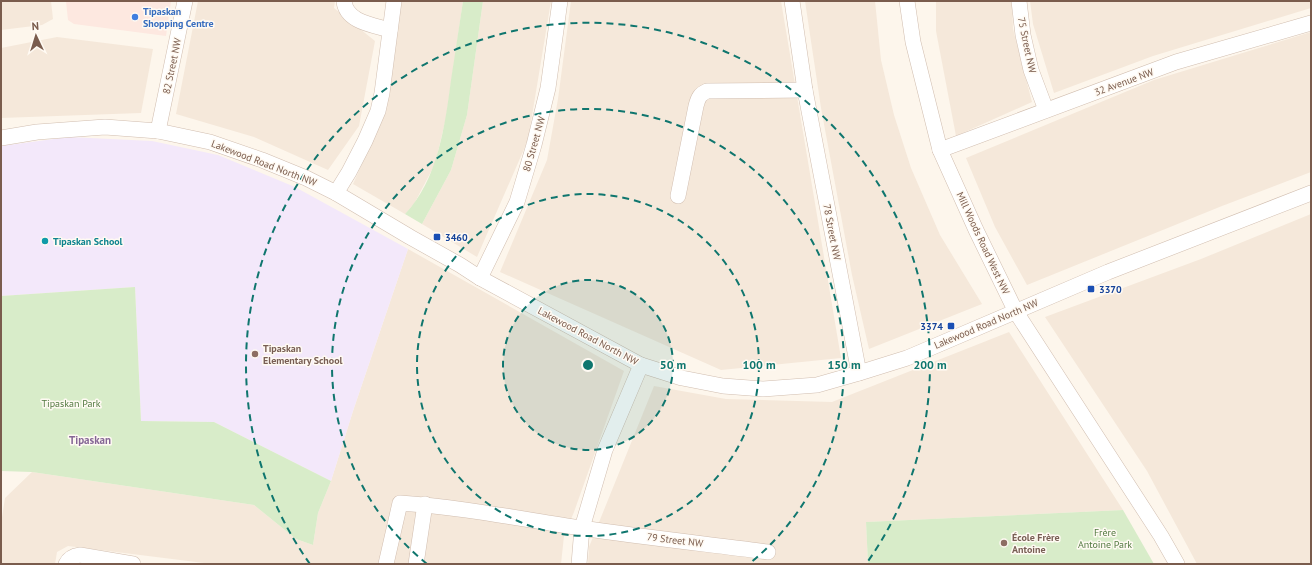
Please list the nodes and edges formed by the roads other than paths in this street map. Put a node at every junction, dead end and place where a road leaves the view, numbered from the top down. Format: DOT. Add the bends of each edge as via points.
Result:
graph roads {
  1 [pos="185,1"];
  2 [pos="344,1"];
  3 [pos="394,1"];
  4 [pos="560,1"];
  5 [pos="792,1"];
  6 [pos="907,1"];
  7 [pos="1019,1"];
  8 [pos="1311,23"];
  9 [pos="390,30"];
  10 [pos="805,90"];
  11 [pos="1046,110"];
  12 [pos="158,131"];
  13 [pos="1,138"];
  14 [pos="940,150"];
  15 [pos="336,193"];
  16 [pos="1311,193"];
  17 [pos="678,196"];
  18 [pos="480,278"];
  19 [pos="1016,312"];
  20 [pos="641,365"];
  21 [pos="859,374"];
  22 [pos="425,504"];
  23 [pos="582,528"];
  24 [pos="768,552"];
  25 [pos="69,560"];
  26 [pos="133,564"];
  27 [pos="386,564"];
  28 [pos="416,564"];
  29 [pos="579,564"];
  30 [pos="1176,564"];
  1 -- 12 [label="street, 82 Street NW"];
  2 -- 9 [label="street" via="344,7 352,16"];
  3 -- 9 [label="street"];
  4 -- 18 [label="street, 80 Street NW" via="548,88 534,146 517,202"];
  5 -- 10 [label="street, 78 Street NW"];
  6 -- 14 [label="street, Mill Woods Road West NW" via="913,42"];
  7 -- 11 [label="street, 75 Street NW" via="1031,70"];
  8 -- 11 [label="street, 32 Avenue NW" via="1176,62"];
  9 -- 15 [label="street" via="378,111 365,141"];
  10 -- 17 [label="street" via="702,93 696,106"];
  10 -- 21 [label="street, 78 Street NW"];
  11 -- 14 [label="street, 32 Avenue NW"];
  12 -- 13 [label="street, Lakewood Road North NW" via="105,127 37,132"];
  12 -- 15 [label="street, Lakewood Road North NW" via="210,142 269,163"];
  14 -- 19 [label="street, Mill Woods Road West NW"];
  15 -- 18 [label="street, Lakewood Road North NW"];
  16 -- 19 [label="street, Lakewood Road North NW" via="1108,272"];
  18 -- 20 [label="street, Lakewood Road North NW"];
  19 -- 21 [label="street, Lakewood Road North NW" via="907,358"];
  19 -- 30 [label="street, Mill Woods Road West NW" via="1161,536"];
  20 -- 21 [label="street, Lakewood Road North NW" via="682,378 723,386 762,389 817,385"];
  20 -- 23 [label="street" via="605,450"];
  22 -- 23 [label="street, 79 Street NW"];
  22 -- 27 [label="street, 79 Street NW" via="400,503"];
  22 -- 28 [label="street"];
  23 -- 24 [label="street, 79 Street NW"];
  23 -- 29 [label="street"];
  25 -- 26 [label="street" via="80,555"];
}
